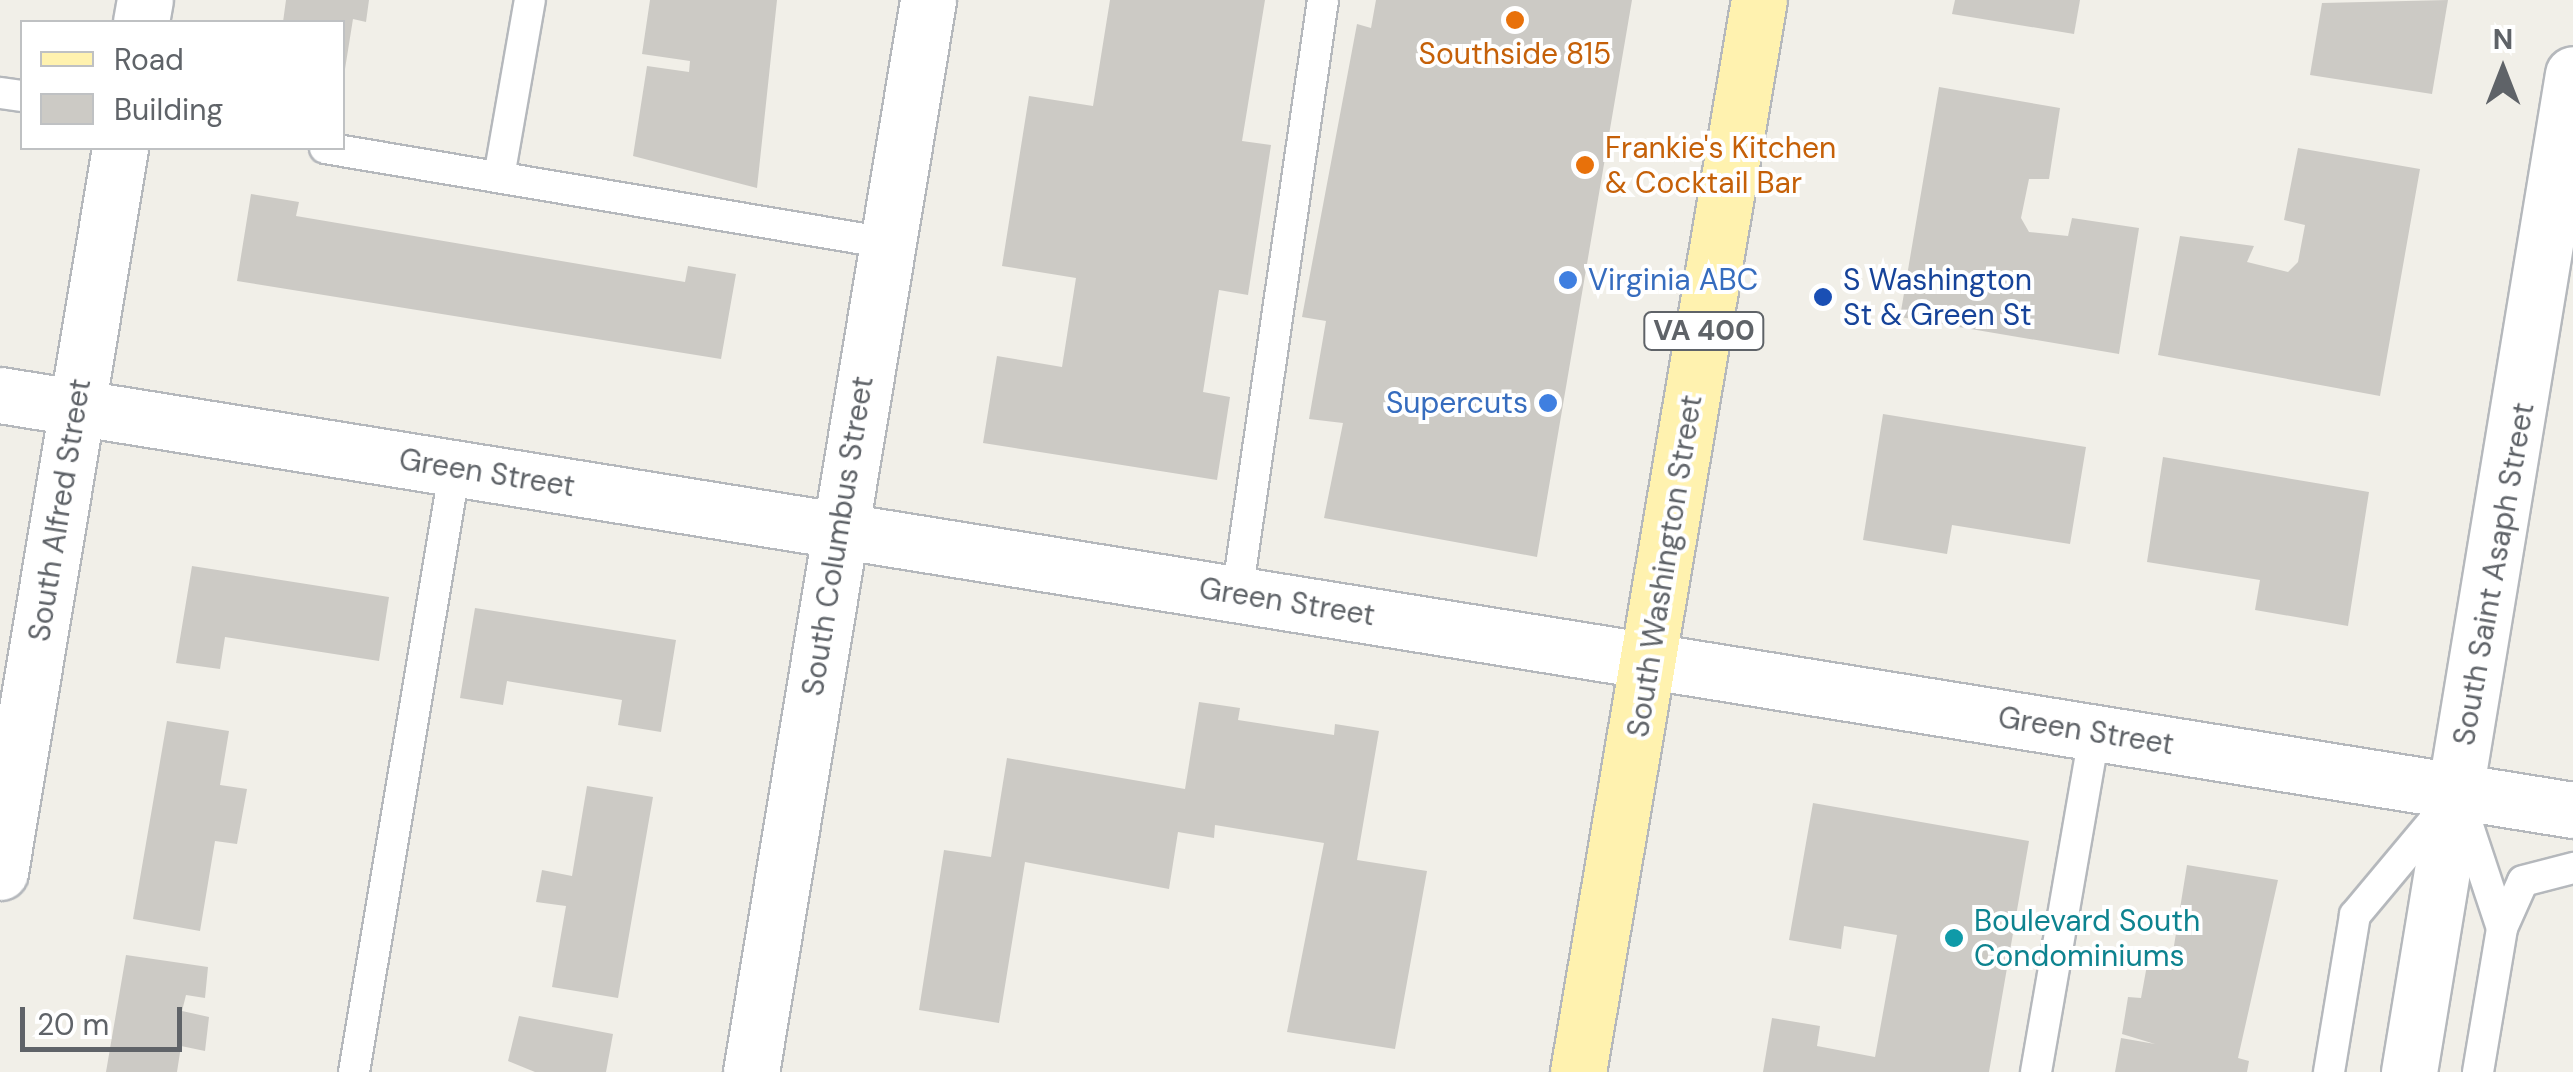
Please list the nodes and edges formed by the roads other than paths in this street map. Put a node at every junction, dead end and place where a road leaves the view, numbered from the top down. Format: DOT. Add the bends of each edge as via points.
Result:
graph roads {
  1 [pos="530,0"];
  2 [pos="928,0"];
  3 [pos="1323,0"];
  4 [pos="1759,0"];
  5 [pos="2573,74"];
  6 [pos="120,150"];
  7 [pos="337,150"];
  8 [pos="499,177"];
  9 [pos="886,244"];
  10 [pos="0,395"];
  11 [pos="76,408"];
  12 [pos="455,468"];
  13 [pos="838,530"];
  14 [pos="1237,594"];
  15 [pos="1650,661"];
  16 [pos="16,680"];
  17 [pos="2095,732"];
  18 [pos="2457,792"];
  19 [pos="2573,810"];
  20 [pos="2573,868"];
  21 [pos="0,872"];
  22 [pos="2502,928"];
  23 [pos="354,1072"];
  24 [pos="751,1072"];
  25 [pos="1578,1072"];
  26 [pos="2036,1072"];
  27 [pos="2329,1072"];
  28 [pos="2409,1072"];
  29 [pos="2478,1072"];
  1 -- 8 [label="lane"];
  2 -- 9 [label="street, South Columbus Street"];
  3 -- 14 [label="lane"];
  4 -- 15 [label="main road, South Washington Street / VA 400"];
  5 -- 18 [label="street, South Saint Asaph Street"];
  6 -- 11 [label="street, South Alfred Street"];
  7 -- 8 [label="lane"];
  8 -- 9 [label="lane"];
  9 -- 13 [label="street, South Columbus Street"];
  10 -- 11 [label="street, Green Street"];
  11 -- 12 [label="street, Green Street"];
  11 -- 16 [label="street, South Alfred Street"];
  12 -- 13 [label="street, Green Street"];
  12 -- 23 [label="lane"];
  13 -- 14 [label="street, Green Street"];
  13 -- 24 [label="street, South Columbus Street"];
  14 -- 15 [label="street, Green Street"];
  15 -- 17 [label="street, Green Street"];
  15 -- 25 [label="main road, South Washington Street / VA 400"];
  16 -- 21 [label="street, South Alfred Street"];
  17 -- 18 [label="street, Green Street"];
  17 -- 26 [label="lane"];
  18 -- 19 [label="street, Green Street"];
  18 -- 22 [label="lane"];
  18 -- 27 [label="lane" via="2356,914"];
  18 -- 28 [label="street, South Saint Asaph Street"];
  20 -- 22 [label="lane" via="2524,881"];
  22 -- 29 [label="lane"];
}
